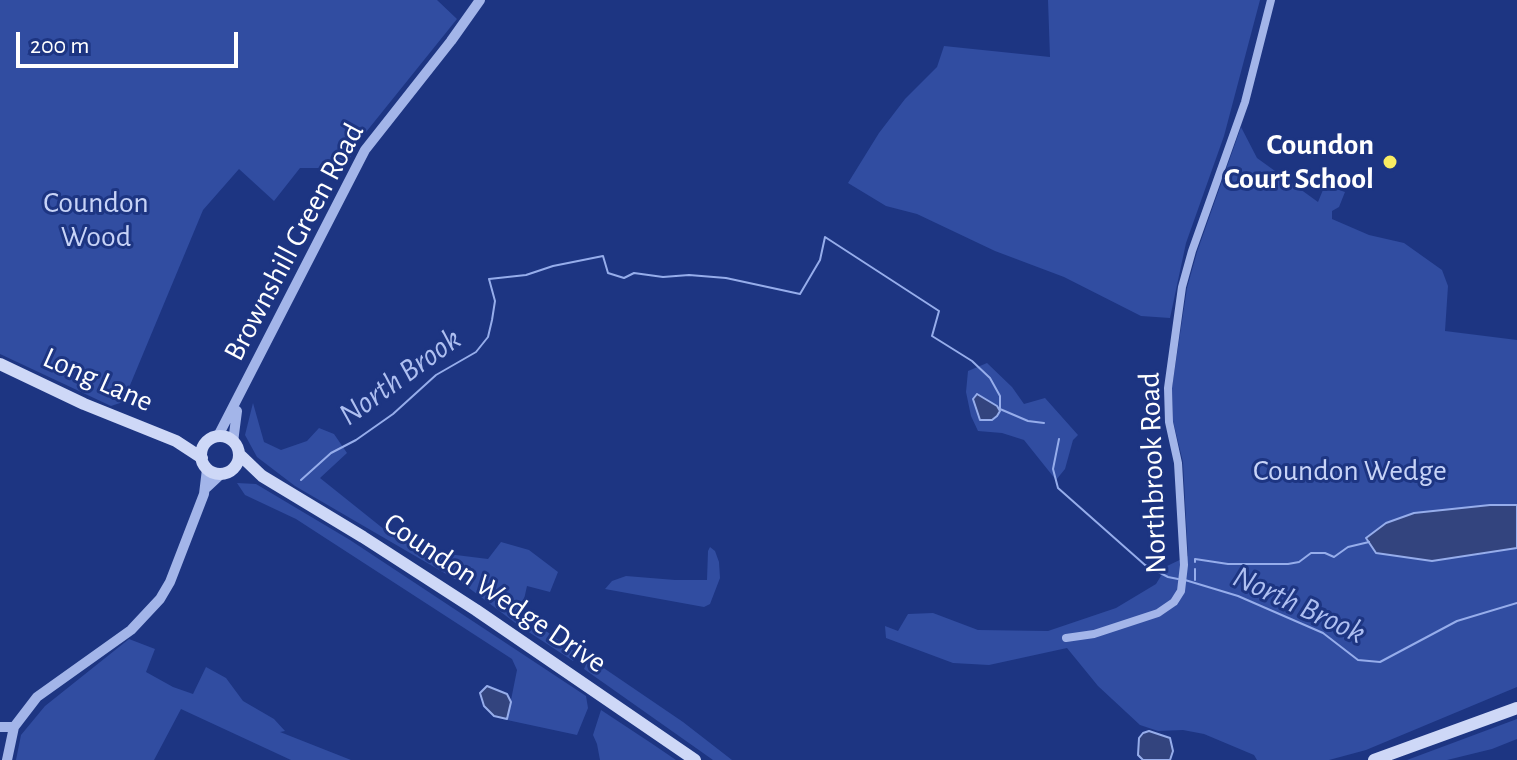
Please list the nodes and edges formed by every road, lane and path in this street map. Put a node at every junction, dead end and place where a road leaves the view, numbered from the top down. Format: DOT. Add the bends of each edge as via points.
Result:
graph roads {
  1 [pos="480,0"];
  2 [pos="1271,0"];
  3 [pos="0,364"];
  4 [pos="240,397"];
  5 [pos="212,439"];
  6 [pos="176,441"];
  7 [pos="236,448"];
  8 [pos="204,464"];
  9 [pos="225,473"];
  10 [pos="262,476"];
  11 [pos="206,488"];
  12 [pos="1066,638"];
  13 [pos="1517,708"];
  14 [pos="0,727"];
  15 [pos="14,727"];
  16 [pos="7,760"];
  17 [pos="695,760"];
  18 [pos="1374,760"];
  1 -- 4 [label="street, Brownshill Green Road" via="365,150"];
  2 -- 12 [label="street, Northbrook Road" via="1245,102 1182,287 1168,388 1178,463 1181,591 1158,613"];
  3 -- 6 [label="main road, Long Lane"];
  4 -- 5 [label="street, Brownshill Green Road"];
  4 -- 7 [label="street"];
  5 -- 6 [label="main road, Long Lane"];
  5 -- 7 [label="main road"];
  5 -- 8 [label="main road" via="202,451"];
  6 -- 8 [label="main road, Long Lane"];
  7 -- 9 [label="main road" via="236,466"];
  7 -- 10 [label="main road, Coundon Wedge Drive"];
  8 -- 9 [label="main road"];
  8 -- 11 [label="street"];
  9 -- 10 [label="main road, Coundon Wedge Drive"];
  9 -- 11 [label="street"];
  10 -- 17 [label="main road, Coundon Wedge Drive" via="476,610"];
  11 -- 15 [label="street" via="160,599 131,630 37,697"];
  13 -- 18 [label="main road"];
  14 -- 15 [label="street"];
  15 -- 16 [label="street"];
}
